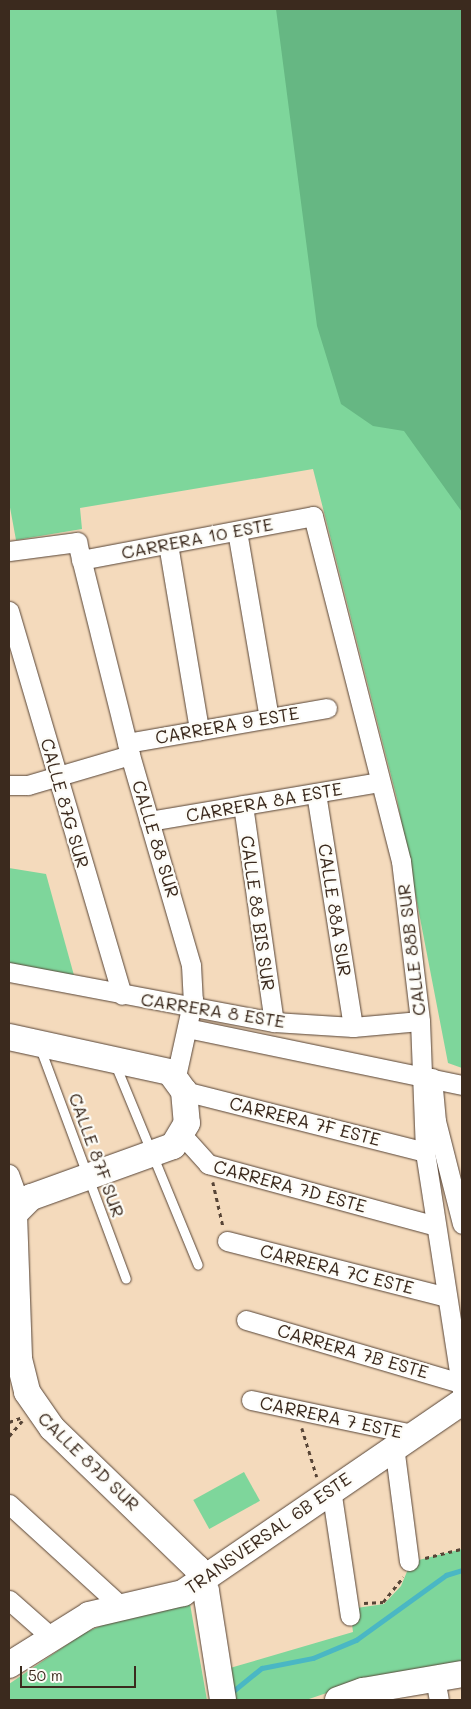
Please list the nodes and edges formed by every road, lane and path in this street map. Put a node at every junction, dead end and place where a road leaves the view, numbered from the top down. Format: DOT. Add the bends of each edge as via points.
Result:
graph roads {
  1 [pos="313,516"];
  2 [pos="237,531"];
  3 [pos="168,544"];
  4 [pos="9,551"];
  5 [pos="79,551"];
  6 [pos="9,611"];
  7 [pos="327,708"];
  8 [pos="269,718"];
  9 [pos="199,730"];
  10 [pos="129,749"];
  11 [pos="57,776"];
  12 [pos="380,782"];
  13 [pos="9,785"];
  14 [pos="316,793"];
  15 [pos="243,805"];
  16 [pos="149,821"];
  17 [pos="9,972"];
  18 [pos="122,995"];
  19 [pos="192,1008"];
  20 [pos="274,1022"];
  21 [pos="420,1022"];
  22 [pos="353,1027"];
  23 [pos="187,1028"];
  24 [pos="9,1037"];
  25 [pos="38,1043"];
  26 [pos="113,1059"];
  27 [pos="426,1074"];
  28 [pos="180,1083"];
  29 [pos="462,1085"];
  30 [pos="183,1136"];
  31 [pos="425,1152"];
  32 [pos="153,1156"];
  33 [pos="208,1164"];
  34 [pos="9,1174"];
  35 [pos="88,1177"];
  36 [pos="15,1200"];
  37 [pos="462,1224"];
  38 [pos="436,1226"];
  39 [pos="227,1241"];
  40 [pos="198,1264"];
  41 [pos="126,1279"];
  42 [pos="446,1297"];
  43 [pos="246,1320"];
  44 [pos="9,1370"];
  45 [pos="462,1392"];
  46 [pos="251,1400"];
  47 [pos="27,1404"];
  48 [pos="297,1412"];
  49 [pos="9,1422"];
  50 [pos="403,1440"];
  51 [pos="326,1492"];
  52 [pos="9,1504"];
  53 [pos="409,1561"];
  54 [pos="204,1581"];
  55 [pos="9,1600"];
  56 [pos="123,1608"];
  57 [pos="350,1616"];
  58 [pos="50,1636"];
  59 [pos="9,1665"];
  60 [pos="462,1674"];
  61 [pos="437,1689"];
  62 [pos="221,1691"];
  63 [pos="363,1695"];
  64 [pos="338,1700"];
  1 -- 2 [label="street, CARRERA 10 ESTE"];
  1 -- 12 [label="street, CALLE 88B SUR"];
  2 -- 3 [label="street, CARRERA 10 ESTE"];
  2 -- 8 [label="street"];
  3 -- 5 [label="street, CARRERA 10 ESTE"];
  3 -- 9 [label="street"];
  4 -- 5 [label="street, CARRERA 10 ESTE"];
  5 -- 10 [label="street, CALLE 88 SUR"];
  6 -- 11 [label="street, CALLE 87G SUR"];
  7 -- 8 [label="street, CARRERA 9 ESTE"];
  8 -- 9 [label="street, CARRERA 9 ESTE"];
  9 -- 10 [label="street, CARRERA 9 ESTE"];
  10 -- 11 [label="street, CARRERA 9 ESTE"];
  10 -- 16 [label="street, CALLE 88 SUR"];
  11 -- 13 [label="street, CARRERA 9 ESTE" via="28,785"];
  11 -- 18 [label="street, CALLE 87G SUR"];
  12 -- 14 [label="street, CARRERA 8A ESTE"];
  12 -- 21 [label="street, CALLE 88B SUR" via="401,861"];
  14 -- 15 [label="street, CARRERA 8A ESTE"];
  14 -- 22 [label="street, CALLE 88A SUR"];
  15 -- 16 [label="street, CARRERA 8A ESTE"];
  15 -- 20 [label="street, CALLE 88 BIS SUR"];
  16 -- 19 [label="street, CALLE 88 SUR" via="188,945"];
  17 -- 18 [label="street, CARRERA 8 ESTE"];
  18 -- 19 [label="street, CARRERA 8 ESTE"];
  19 -- 20 [label="street, CARRERA 8 ESTE"];
  19 -- 23 [label="street, CALLE 88 SUR"];
  20 -- 22 [label="street, CARRERA 8 ESTE"];
  21 -- 22 [label="street, CARRERA 8 ESTE"];
  21 -- 27 [label="street, CALLE 88B SUR"];
  23 -- 27 [label="street, CARRERA 8 ESTE"];
  23 -- 28 [label="street, CALLE 88 SUR"];
  24 -- 25 [label="street, CARRERA 7F ESTE"];
  25 -- 26 [label="street, CARRERA 7F ESTE"];
  25 -- 35 [label="lane, CALLE 87F SUR"];
  26 -- 28 [label="street, CARRERA 7F ESTE"];
  26 -- 32 [label="lane"];
  27 -- 29 [label="street, CARRERA 8 ESTE"];
  27 -- 31 [label="street, CALLE 88B SUR"];
  27 -- 37 [label="street, CALLE 88B SUR"];
  28 -- 30 [label="street, CALLE 88 SUR" via="188,1113"];
  28 -- 31 [label="street, CARRERA 7F ESTE"];
  30 -- 32 [label="street"];
  30 -- 33 [label="street, CARRERA 7D ESTE"];
  31 -- 38 [label="street, CALLE 88B SUR"];
  32 -- 35 [label="street"];
  32 -- 40 [label="lane"];
  33 -- 38 [label="street, CARRERA 7D ESTE"];
  33 -- 39 [label="path"];
  34 -- 36 [label="street"];
  35 -- 36 [label="street"];
  35 -- 41 [label="lane, CALLE 87F SUR"];
  36 -- 47 [label="street, CALLE 87D SUR" via="12,1225 19,1359"];
  38 -- 42 [label="street, CALLE 88B SUR"];
  39 -- 42 [label="street, CARRERA 7C ESTE"];
  42 -- 45 [label="street, CALLE 88B SUR"];
  43 -- 45 [label="street, CARRERA 7B ESTE"];
  44 -- 47 [label="street"];
  45 -- 50 [label="street, TRANSVERSAL 6B ESTE"];
  46 -- 48 [label="street, CARRERA 7 ESTE"];
  47 -- 49 [label="path"];
  47 -- 54 [label="street, CALLE 87D SUR" via="190,1558"];
  48 -- 50 [label="street, CARRERA 7 ESTE"];
  48 -- 51 [label="path"];
  50 -- 51 [label="street, TRANSVERSAL 6B ESTE"];
  50 -- 53 [label="street"];
  51 -- 54 [label="street, TRANSVERSAL 6B ESTE"];
  51 -- 57 [label="street"];
  52 -- 56 [label="street"];
  54 -- 56 [label="street, TRANSVERSAL 6B ESTE" via="172,1598"];
  54 -- 62 [label="street, CALLE 87D SUR"];
  55 -- 58 [label="street"];
  56 -- 58 [label="street, TRANSVERSAL 6B ESTE" via="89,1615"];
  58 -- 59 [label="street, TRANSVERSAL 6B ESTE"];
  60 -- 61 [label="street"];
  61 -- 63 [label="street"];
  63 -- 64 [label="street"];
}
